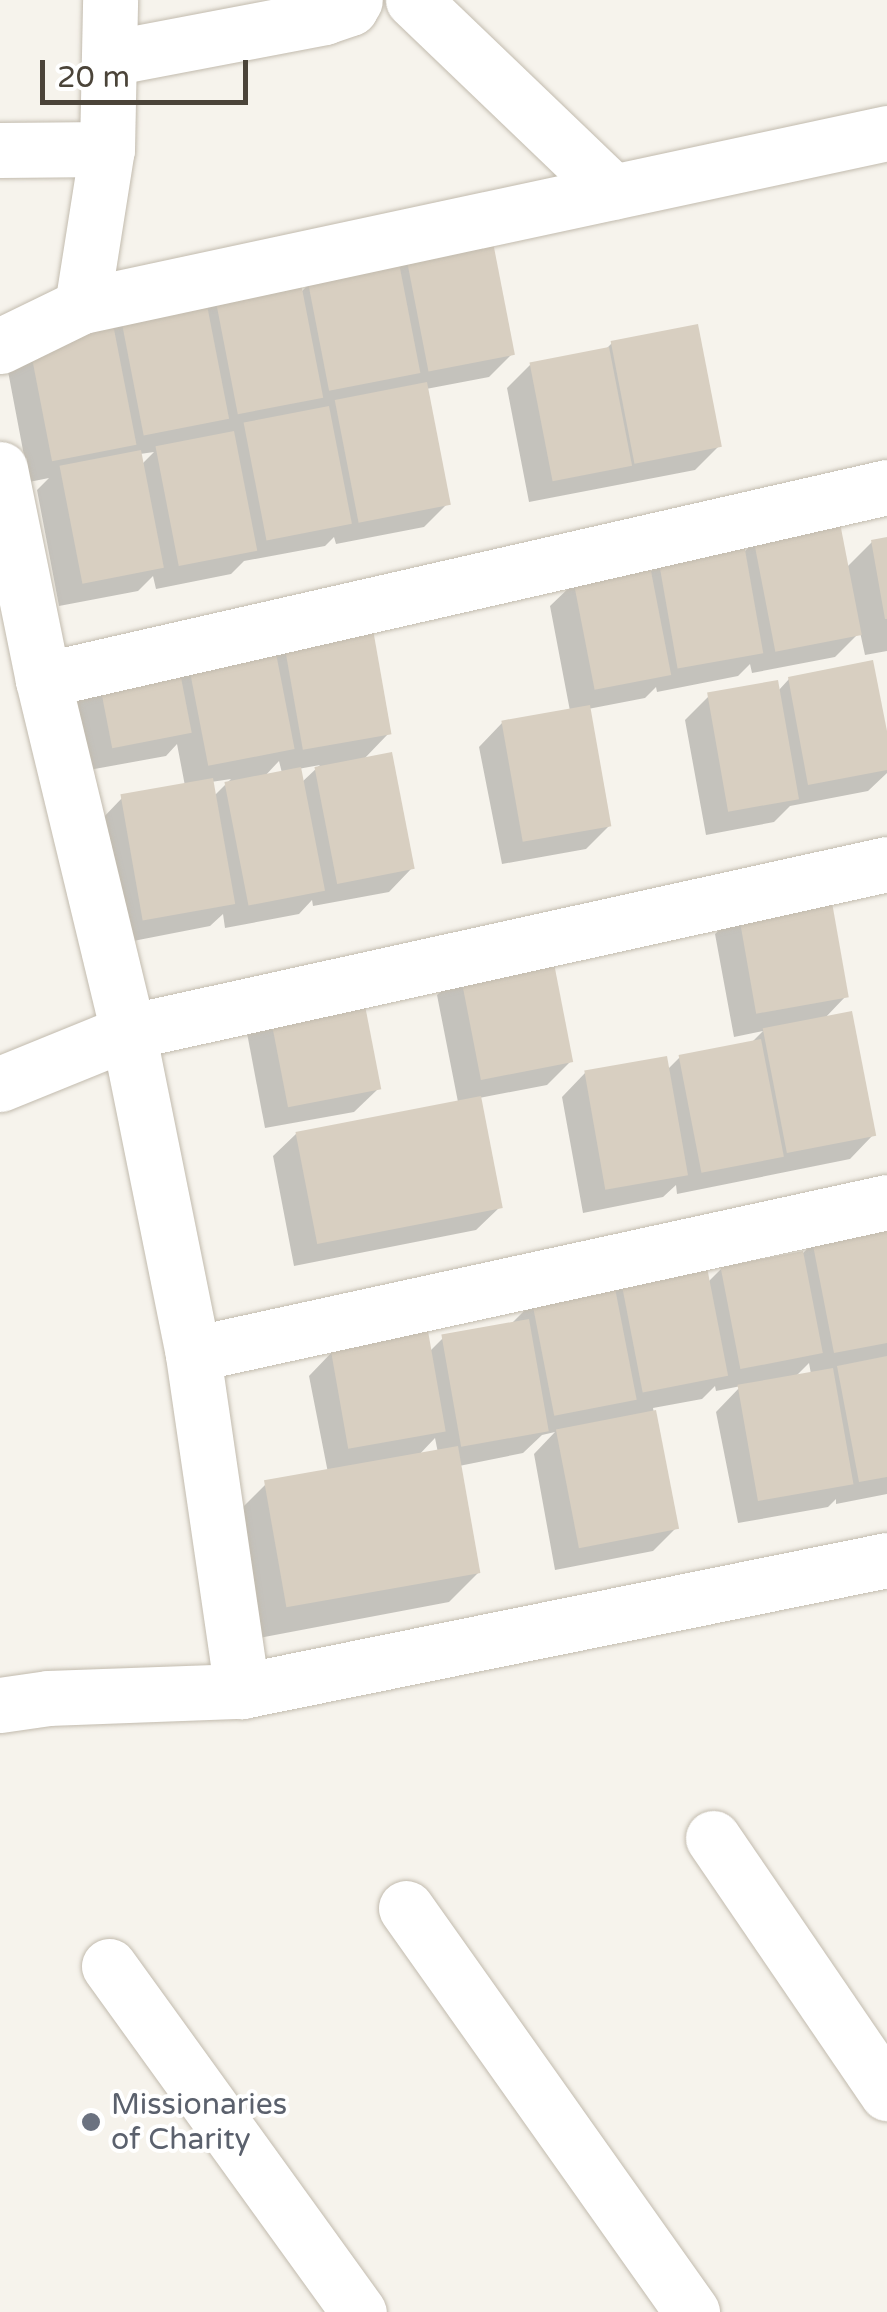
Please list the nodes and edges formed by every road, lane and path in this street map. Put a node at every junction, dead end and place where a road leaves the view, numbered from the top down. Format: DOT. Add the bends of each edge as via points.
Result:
graph roads {
  1 [pos="110,0"];
  2 [pos="355,0"];
  3 [pos="413,0"];
  4 [pos="110,58"];
  5 [pos="887,133"];
  6 [pos="107,149"];
  7 [pos="0,150"];
  8 [pos="613,192"];
  9 [pos="82,306"];
  10 [pos="0,346"];
  11 [pos="0,469"];
  12 [pos="887,487"];
  13 [pos="43,680"];
  14 [pos="887,864"];
  15 [pos="128,1032"];
  16 [pos="0,1084"];
  17 [pos="887,1202"];
  18 [pos="193,1354"];
  19 [pos="887,1560"];
  20 [pos="242,1691"];
  21 [pos="0,1705"];
  22 [pos="714,1838"];
  23 [pos="406,1908"];
  24 [pos="109,1966"];
  25 [pos="887,2094"];
  26 [pos="359,2312"];
  27 [pos="692,2312"];
  1 -- 4 [label="street"];
  2 -- 4 [label="street" via="324,18"];
  3 -- 8 [label="street"];
  4 -- 6 [label="street"];
  5 -- 8 [label="street"];
  6 -- 7 [label="street"];
  6 -- 9 [label="street"];
  8 -- 9 [label="street"];
  9 -- 10 [label="street"];
  11 -- 13 [label="street"];
  12 -- 13 [label="street"];
  13 -- 15 [label="street"];
  14 -- 15 [label="street"];
  15 -- 16 [label="street"];
  15 -- 18 [label="street"];
  17 -- 18 [label="street"];
  18 -- 20 [label="street"];
  19 -- 20 [label="street"];
  20 -- 21 [label="street"];
  22 -- 25 [label="street"];
  23 -- 27 [label="street"];
  24 -- 26 [label="street"];
}
